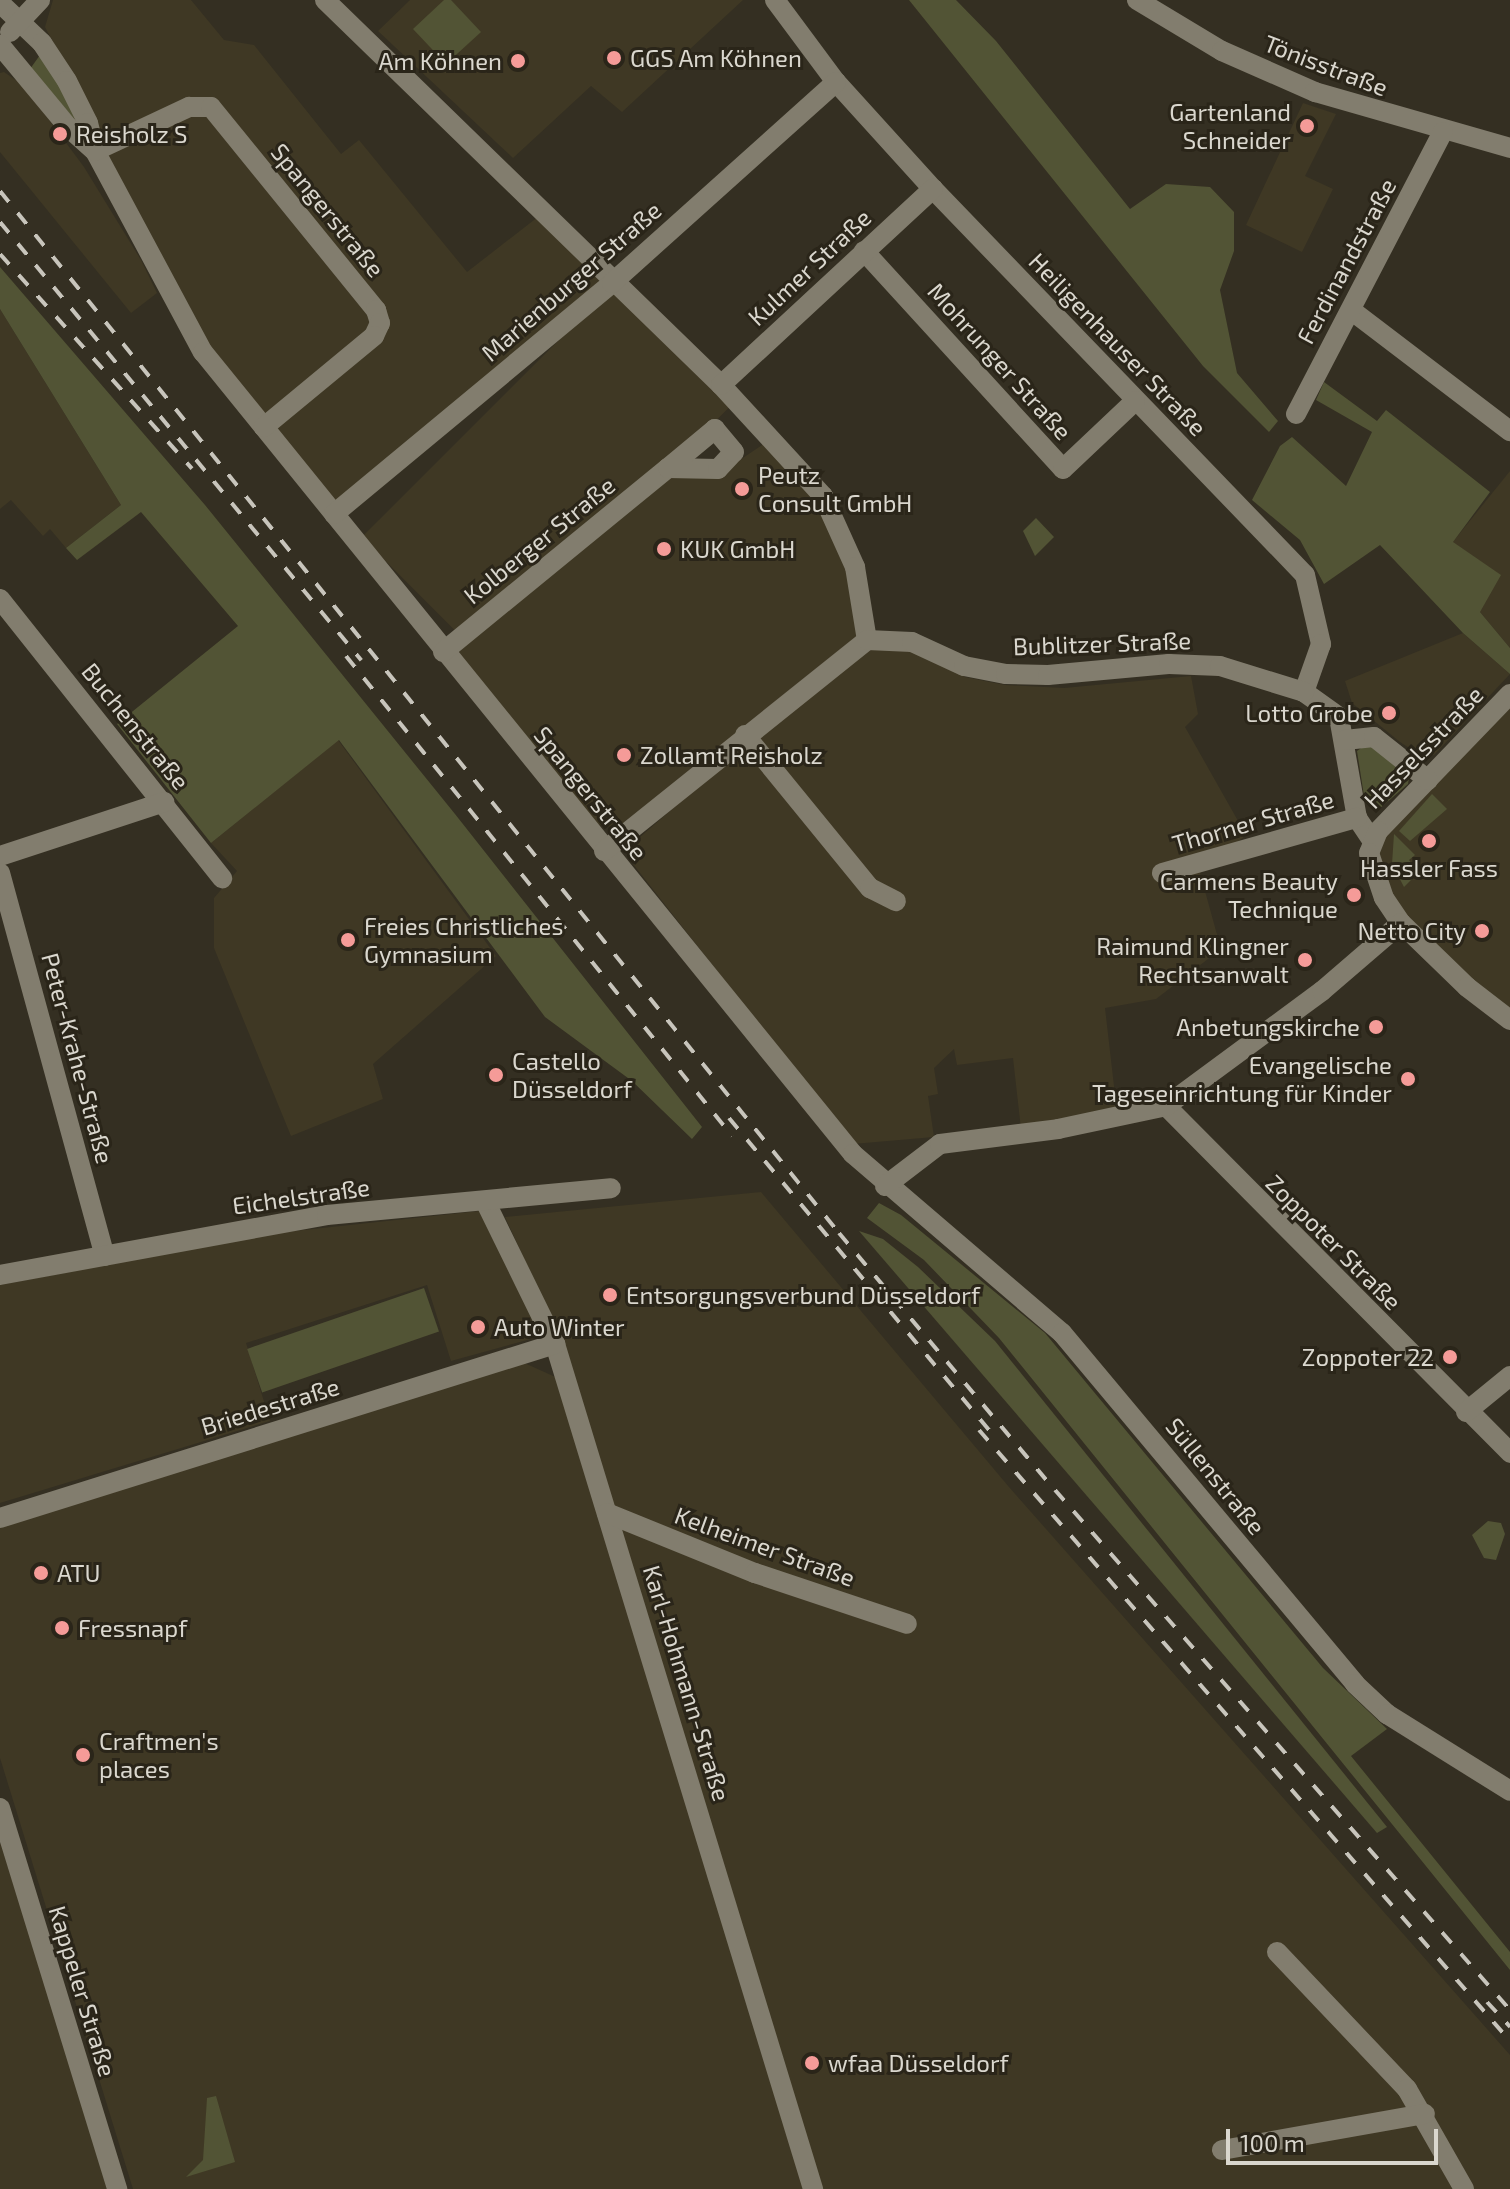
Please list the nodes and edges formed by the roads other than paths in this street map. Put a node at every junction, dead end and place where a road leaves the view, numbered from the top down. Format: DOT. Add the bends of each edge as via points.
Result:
graph roads {
  1 [pos="40,0"];
  2 [pos="325,0"];
  3 [pos="775,0"];
  4 [pos="1140,1"];
  5 [pos="0,3"];
  6 [pos="20,22"];
  7 [pos="0,44"];
  8 [pos="836,82"];
  9 [pos="1443,132"];
  10 [pos="1510,148"];
  11 [pos="95,151"];
  12 [pos="933,189"];
  13 [pos="864,251"];
  14 [pos="612,283"];
  15 [pos="1351,310"];
  16 [pos="721,385"];
  17 [pos="1135,401"];
  18 [pos="1296,414"];
  19 [pos="264,427"];
  20 [pos="1510,431"];
  21 [pos="668,468"];
  22 [pos="334,514"];
  23 [pos="3,606"];
  24 [pos="867,640"];
  25 [pos="443,652"];
  26 [pos="1304,692"];
  27 [pos="1510,694"];
  28 [pos="745,735"];
  29 [pos="1345,740"];
  30 [pos="1428,780"];
  31 [pos="164,802"];
  32 [pos="1357,818"];
  33 [pos="1372,840"];
  34 [pos="604,851"];
  35 [pos="0,856"];
  36 [pos="0,873"];
  37 [pos="1162,873"];
  38 [pos="222,878"];
  39 [pos="896,901"];
  40 [pos="1401,923"];
  41 [pos="1510,1020"];
  42 [pos="1166,1106"];
  43 [pos="885,1186"];
  44 [pos="611,1188"];
  45 [pos="486,1203"];
  46 [pos="105,1256"];
  47 [pos="0,1275"];
  48 [pos="555,1344"];
  49 [pos="1510,1376"];
  50 [pos="1466,1412"];
  51 [pos="1510,1453"];
  52 [pos="607,1513"];
  53 [pos="0,1518"];
  54 [pos="907,1624"];
  55 [pos="1510,1791"];
  56 [pos="0,1808"];
  57 [pos="1277,1952"];
  58 [pos="1425,2114"];
  59 [pos="1222,2150"];
  60 [pos="117,2189"];
  61 [pos="813,2189"];
  62 [pos="1464,2189"];
  1 -- 6 [label="street"];
  2 -- 14 [label="street" via="433,100"];
  3 -- 8 [label="street, Heiligenhauser Straße"];
  4 -- 9 [label="street, Tönisstraße" via="1222,51 1315,92"];
  5 -- 6 [label="street, Spangerstraße"];
  6 -- 7 [label="street"];
  6 -- 11 [label="street, Spangerstraße" via="42,43 67,81"];
  7 -- 11 [label="street, Spangerstraße" via="68,127"];
  8 -- 12 [label="street, Heiligenhauser Straße"];
  8 -- 14 [label="street, Marienburger Straße"];
  9 -- 10 [label="street, Tönisstraße"];
  9 -- 15 [label="street, Ferdinandstraße"];
  11 -- 19 [label="street, Spangerstraße" via="203,352"];
  11 -- 19 [label="street, Spangerstraße" via="189,107 211,107 376,310 380,323 374,336"];
  12 -- 13 [label="street, Kulmer Straße"];
  12 -- 17 [label="street, Heiligenhauser Straße"];
  13 -- 16 [label="street, Kulmer Straße"];
  13 -- 17 [label="street, Mohrunger Straße" via="1063,469"];
  14 -- 16 [label="street"];
  14 -- 22 [label="street, Marienburger Straße"];
  15 -- 18 [label="street, Ferdinandstraße"];
  15 -- 20 [label="street"];
  16 -- 24 [label="street" via="823,496 855,567"];
  17 -- 26 [label="street, Heiligenhauser Straße" via="1305,575 1321,644"];
  19 -- 22 [label="street, Spangerstraße"];
  21 -- 25 [label="street, Kolberger Straße"];
  22 -- 25 [label="street, Spangerstraße"];
  23 -- 31 [label="street, Buchenstraße"];
  24 -- 26 [label="street, Bublitzer Straße" via="912,642 964,666 1006,674 1220,666"];
  24 -- 28 [label="street"];
  25 -- 34 [label="street, Spangerstraße"];
  26 -- 29 [label="street" via="1335,710"];
  27 -- 30 [label="street, Hasselsstraße"];
  28 -- 34 [label="street"];
  28 -- 39 [label="street" via="870,888"];
  29 -- 30 [label="street" via="1374,737"];
  29 -- 32 [label="street"];
  30 -- 33 [label="street, Hasselsstraße"];
  31 -- 35 [label="street"];
  31 -- 38 [label="street, Buchenstraße"];
  32 -- 33 [label="street"];
  32 -- 37 [label="street, Thorner Straße"];
  33 -- 40 [label="street, Hasselsstraße" via="1372,870"];
  34 -- 43 [label="street, Spangerstraße"];
  36 -- 46 [label="street, Peter-Krahe-Straße"];
  40 -- 41 [label="street, Hasselsstraße"];
  40 -- 42 [label="street" via="1322,991"];
  42 -- 43 [label="street" via="1058,1129 940,1144"];
  42 -- 50 [label="street, Zoppoter Straße"];
  43 -- 55 [label="street, Süllenstraße" via="1062,1333 1355,1684 1387,1714"];
  44 -- 45 [label="street, Eichelstraße"];
  45 -- 46 [label="street, Eichelstraße" via="327,1215"];
  45 -- 48 [label="street, Karl-Hohmann-Straße"];
  46 -- 47 [label="street, Eichelstraße"];
  48 -- 52 [label="street, Karl-Hohmann-Straße"];
  48 -- 53 [label="street, Briedestraße"];
  49 -- 50 [label="street"];
  50 -- 51 [label="street, Zoppoter Straße"];
  52 -- 54 [label="street, Kelheimer Straße" via="755,1573"];
  52 -- 61 [label="street, Karl-Hohmann-Straße"];
  56 -- 60 [label="street, Kappeler Straße"];
  57 -- 58 [label="street"];
  58 -- 59 [label="street"];
  58 -- 62 [label="street"];
}
